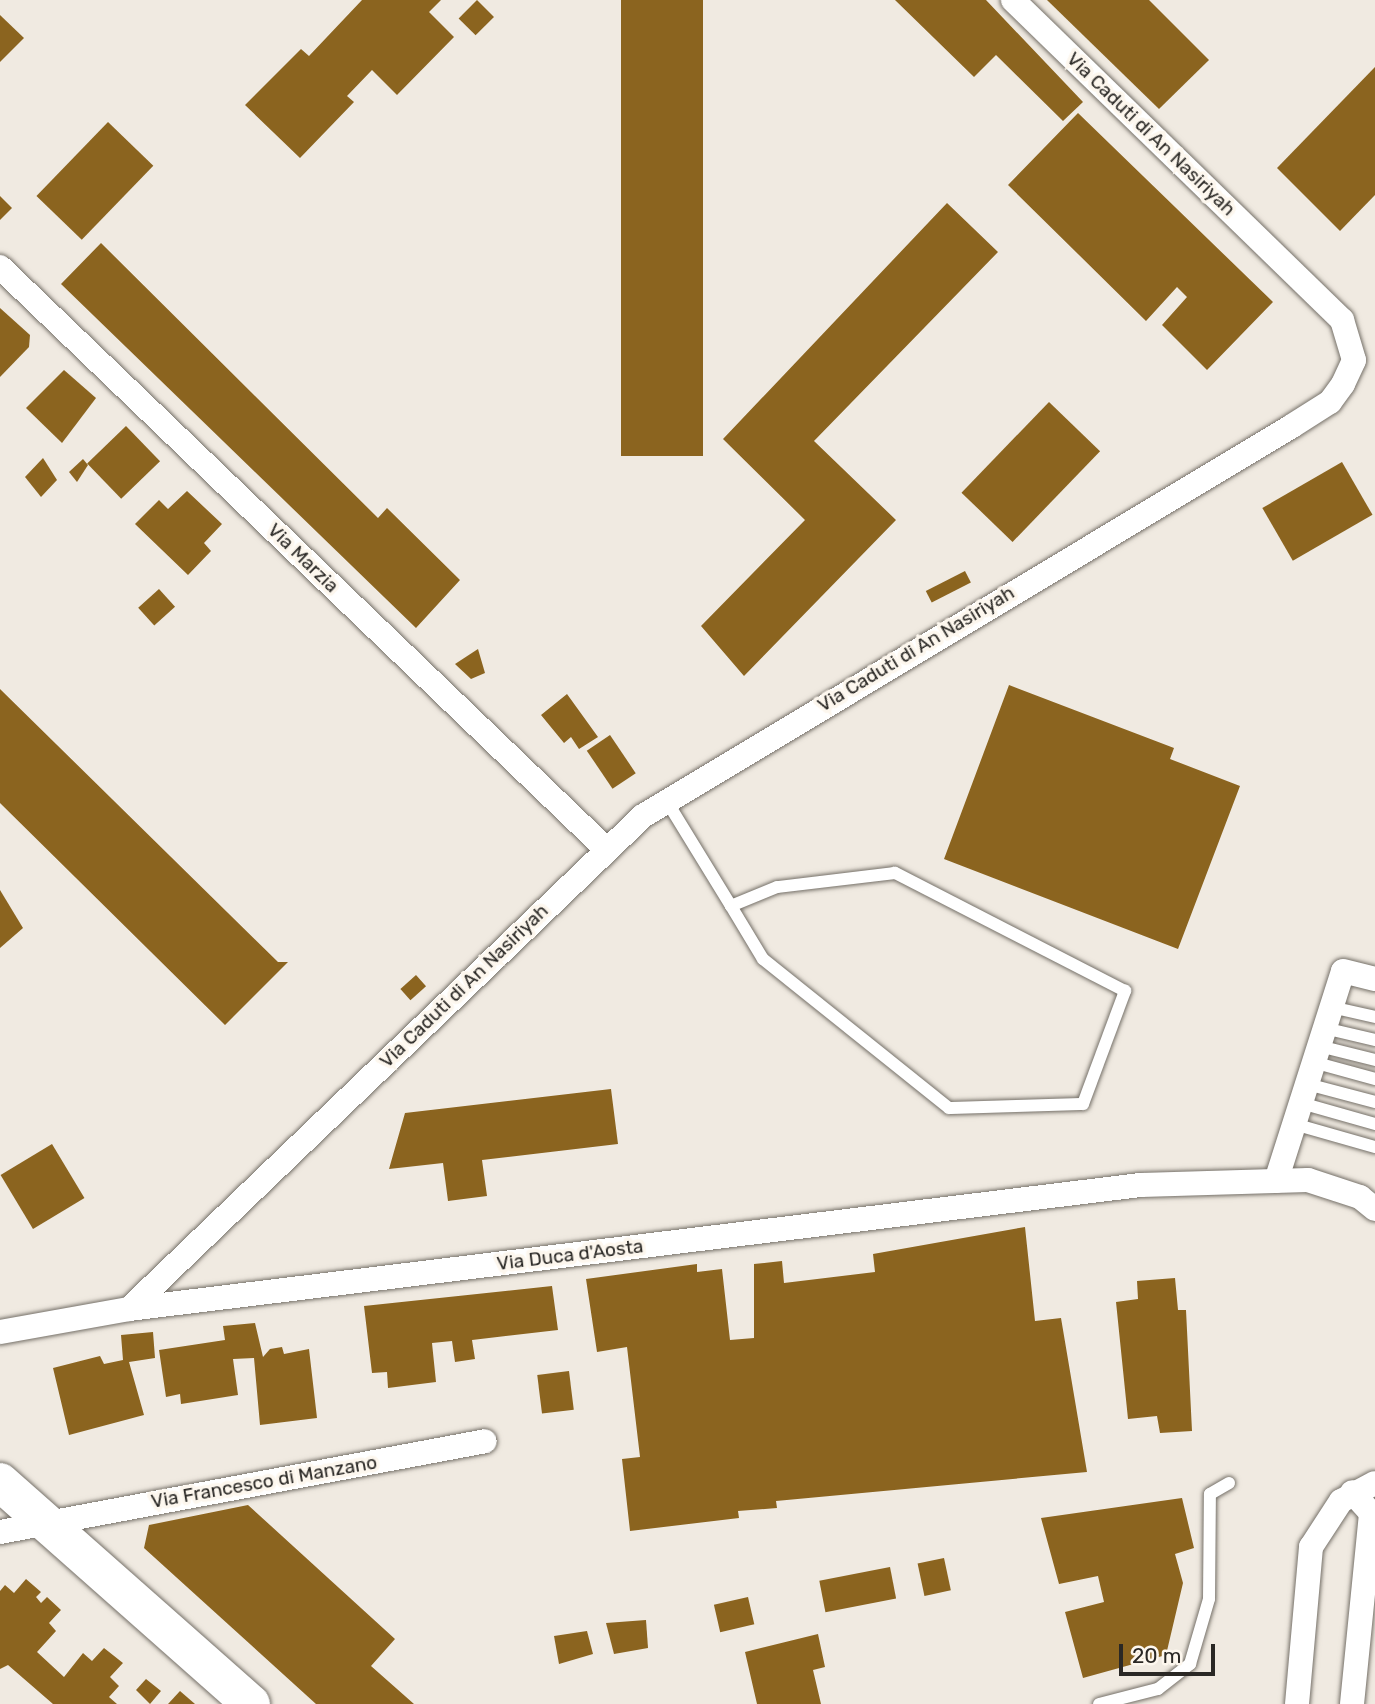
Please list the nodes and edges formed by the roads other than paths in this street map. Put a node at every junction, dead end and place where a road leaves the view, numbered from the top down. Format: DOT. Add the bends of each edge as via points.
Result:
graph roads {
  1 [pos="1013,0"];
  2 [pos="0,267"];
  3 [pos="666,799"];
  4 [pos="606,849"];
  5 [pos="731,906"];
  6 [pos="1375,979"];
  7 [pos="1339,982"];
  8 [pos="1375,990"];
  9 [pos="1375,1017"];
  10 [pos="1375,1040"];
  11 [pos="1375,1060"];
  12 [pos="1313,1065"];
  13 [pos="1375,1079"];
  14 [pos="1375,1102"];
  15 [pos="1375,1124"];
  16 [pos="1375,1147"];
  17 [pos="1276,1181"];
  18 [pos="1375,1209"];
  19 [pos="129,1309"];
  20 [pos="0,1332"];
  21 [pos="485,1441"];
  22 [pos="0,1482"];
  23 [pos="1229,1483"];
  24 [pos="1375,1483"];
  25 [pos="1352,1492"];
  26 [pos="43,1522"];
  27 [pos="0,1532"];
  28 [pos="251,1704"];
  29 [pos="1099,1704"];
  30 [pos="1297,1704"];
  31 [pos="1352,1704"];
  1 -- 3 [label="street, Via Caduti di An Nasiriyah" via="1342,320 1354,360 1330,402"];
  2 -- 4 [label="street, Via Marzia"];
  3 -- 4 [label="street, Via Caduti di An Nasiriyah"];
  3 -- 5 [label="lane"];
  4 -- 19 [label="street, Via Caduti di An Nasiriyah"];
  5 -- 5 [label="lane" via="763,960 949,1108 1083,1104 1125,991 895,873 777,887"];
  6 -- 7 [label="street" via="1342,971"];
  7 -- 8 [label="lane"];
  7 -- 12 [label="street"];
  9 -- 12 [label="lane"];
  10 -- 12 [label="lane"];
  11 -- 12 [label="lane"];
  12 -- 13 [label="lane"];
  12 -- 14 [label="lane"];
  12 -- 15 [label="lane"];
  12 -- 16 [label="lane"];
  12 -- 17 [label="street"];
  17 -- 18 [label="street, Via Duca d'Aosta" via="1308,1180 1360,1197"];
  17 -- 19 [label="street, Via Duca d'Aosta" via="1140,1185"];
  19 -- 20 [label="street, Via Duca d'Aosta"];
  21 -- 26 [label="street, Via Francesco di Manzano"];
  22 -- 26 [label="main road"];
  23 -- 29 [label="lane" via="1210,1494 1209,1598 1189,1664 1158,1689"];
  24 -- 25 [label="street"];
  25 -- 30 [label="street" via="1311,1547"];
  25 -- 31 [label="street" via="1371,1513"];
  26 -- 27 [label="street, Via Francesco di Manzano"];
  26 -- 28 [label="main road"];
}
